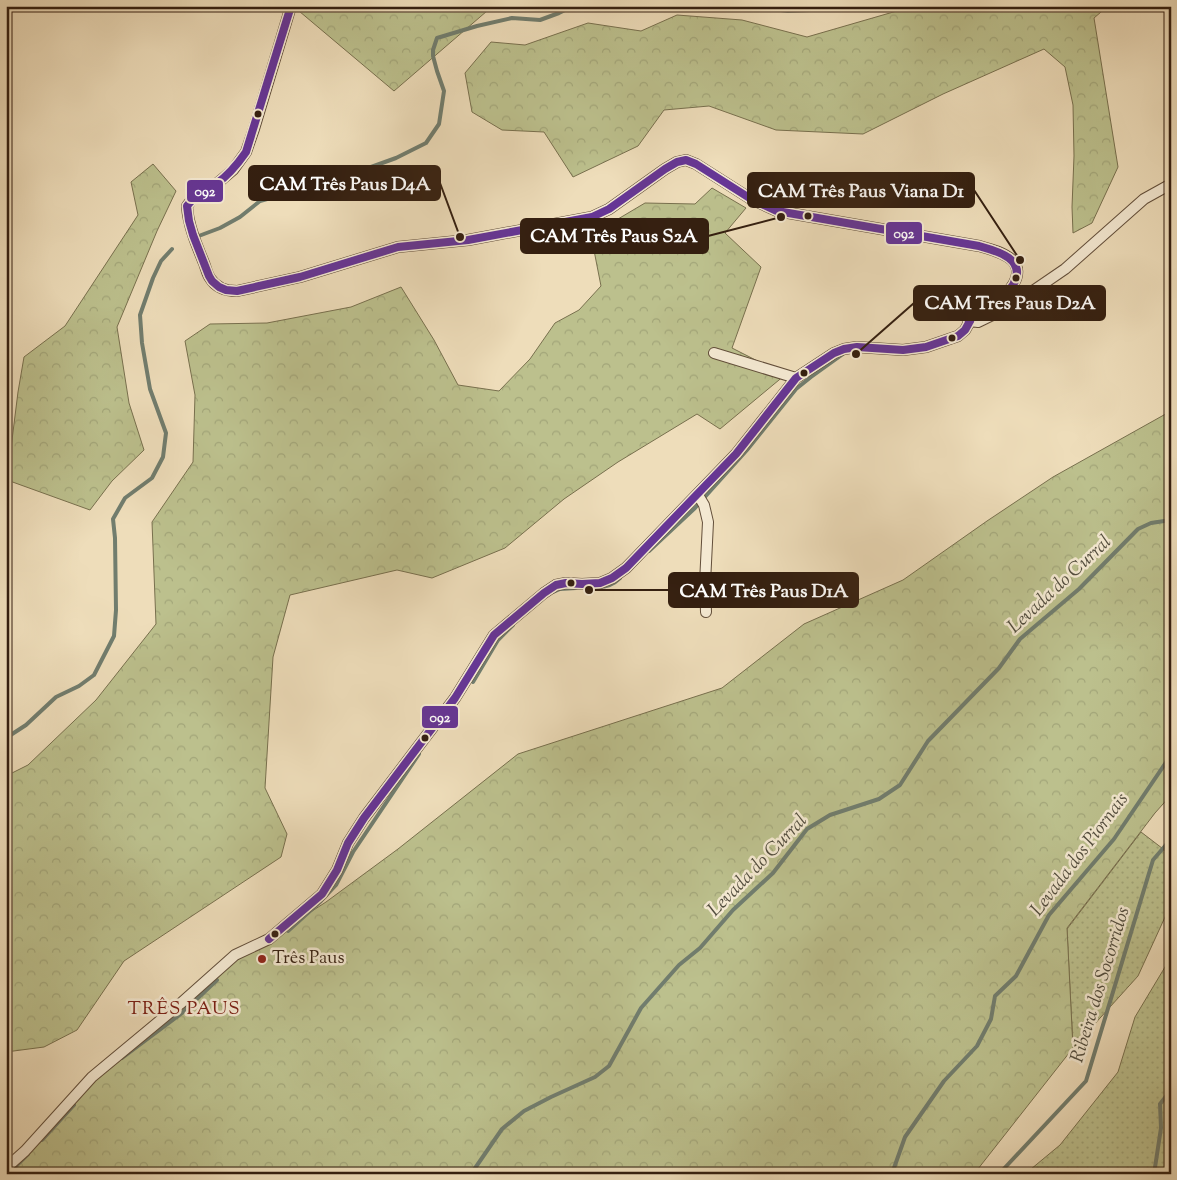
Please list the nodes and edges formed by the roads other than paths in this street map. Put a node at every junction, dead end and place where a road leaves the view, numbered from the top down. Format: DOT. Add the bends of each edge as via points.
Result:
graph roads {
  1 [pos="291,6"];
  2 [pos="1171,184"];
  3 [pos="970,321"];
  4 [pos="714,353"];
  5 [pos="796,378"];
  6 [pos="698,495"];
  7 [pos="706,612"];
  8 [pos="6,1168"];
  1 -- 3 [label="street" via="246,152 233,170 193,198 187,206 198,248 210,278 217,286 237,291 398,247 468,240 592,216 609,209 665,169 686,160 751,200 777,211 979,246 1011,259 1018,274 1013,285 994,301 969,303 965,310"];
  2 -- 3 [label="street" via="1144,199 1065,269 1011,306 978,322"];
  3 -- 5 [label="street" via="958,336 926,347 844,349"];
  4 -- 5 [label="street"];
  5 -- 6 [label="street" via="736,454"];
  6 -- 7 [label="street" via="704,504 708,522"];
  6 -- 8 [label="street" via="626,568 612,578 600,583 556,585 494,635 455,698 364,818 322,894 269,939 235,954 92,1077 25,1152"];
}
